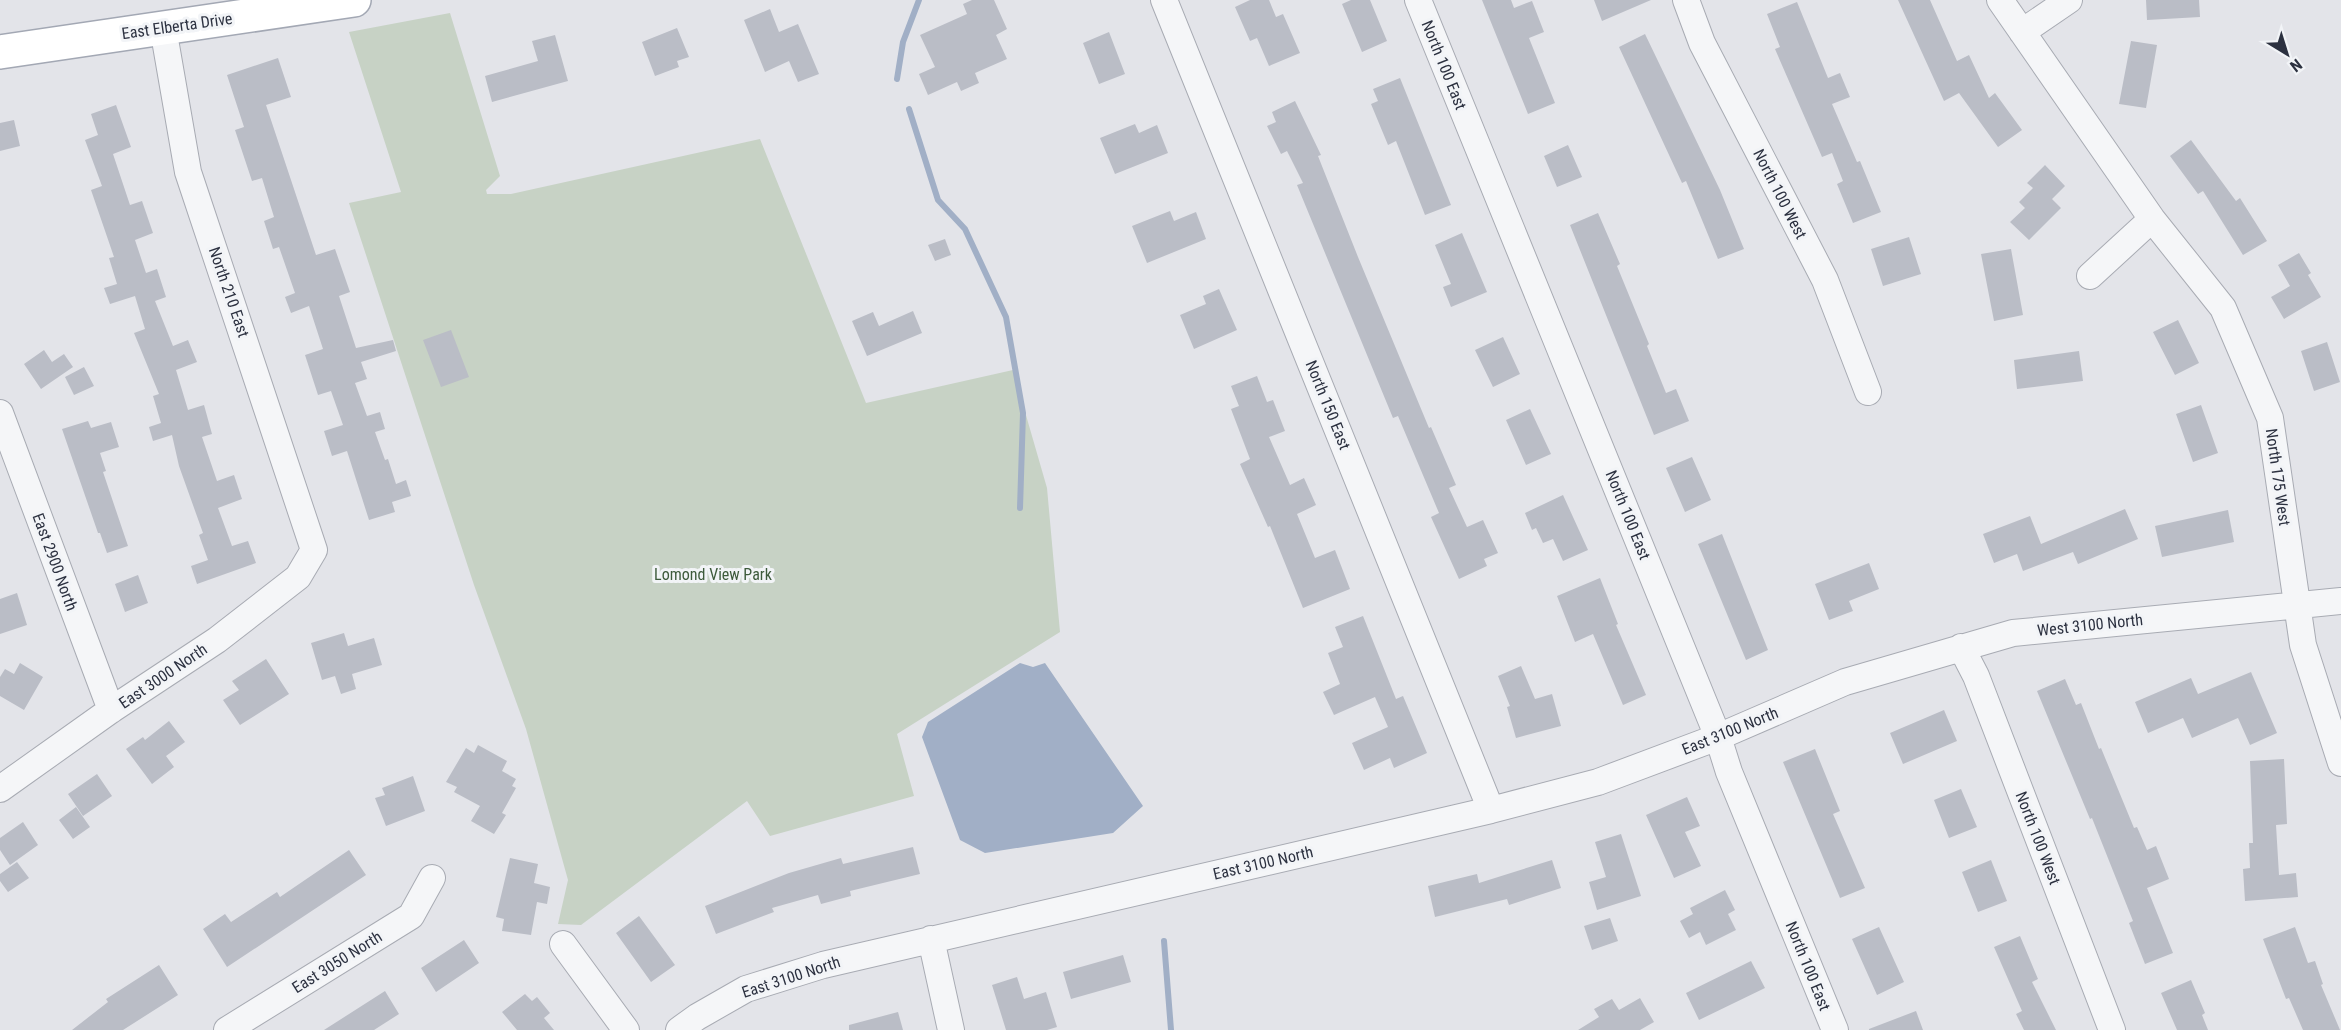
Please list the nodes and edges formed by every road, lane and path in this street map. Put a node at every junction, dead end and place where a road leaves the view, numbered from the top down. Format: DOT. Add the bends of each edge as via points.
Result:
graph roads {
  1 [pos="354,0"];
  2 [pos="1164,0"];
  3 [pos="1418,0"];
  4 [pos="1686,0"];
  5 [pos="2000,0"];
  6 [pos="2069,0"];
  7 [pos="163,28"];
  8 [pos="2022,32"];
  9 [pos="0,52"];
  10 [pos="2152,219"];
  11 [pos="2090,276"];
  12 [pos="1868,392"];
  13 [pos="0,413"];
  14 [pos="314,550"];
  15 [pos="2341,601"];
  16 [pos="2296,605"];
  17 [pos="1961,647"];
  18 [pos="1845,682"];
  19 [pos="111,711"];
  20 [pos="1719,737"];
  21 [pos="2341,763"];
  22 [pos="0,789"];
  23 [pos="1491,810"];
  24 [pos="432,878"];
  25 [pos="931,939"];
  26 [pos="563,944"];
  27 [pos="1829,1028"];
  28 [pos="227,1030"];
  29 [pos="626,1030"];
  30 [pos="679,1030"];
  31 [pos="951,1030"];
  32 [pos="2112,1030"];
  1 -- 7 [label="main road, East Elberta Drive"];
  2 -- 23 [label="street, North 150 East"];
  3 -- 20 [label="street, North 100 East"];
  4 -- 12 [label="street, North 100 West" via="1702,43 1825,280"];
  5 -- 8 [label="street, North 175 West"];
  6 -- 8 [label="street"];
  7 -- 9 [label="main road, East Elberta Drive"];
  7 -- 14 [label="street, North 210 East" via="188,172"];
  8 -- 10 [label="street, North 175 West"];
  10 -- 11 [label="street"];
  10 -- 16 [label="street, North 175 West" via="2223,308 2270,418"];
  13 -- 19 [label="street, East 2900 North"];
  14 -- 19 [label="street, East 3000 North" via="298,577 217,640"];
  15 -- 16 [label="street, West 3100 North"];
  16 -- 17 [label="street, West 3100 North" via="2013,633"];
  16 -- 21 [label="street, North 175 West" via="2303,645"];
  17 -- 18 [label="street, West 3100 North"];
  17 -- 32 [label="street, North 100 West" via="1978,681"];
  18 -- 20 [label="street, East 3100 North"];
  19 -- 22 [label="street, East 3000 North"];
  20 -- 23 [label="street, East 3100 North" via="1598,782"];
  20 -- 27 [label="street, North 100 East"];
  23 -- 25 [label="street, East 3100 North"];
  24 -- 28 [label="street, East 3050 North" via="411,916"];
  25 -- 30 [label="street, East 3100 North" via="768,981 726,1000"];
  25 -- 31 [label="street"];
  26 -- 29 [label="street"];
}
